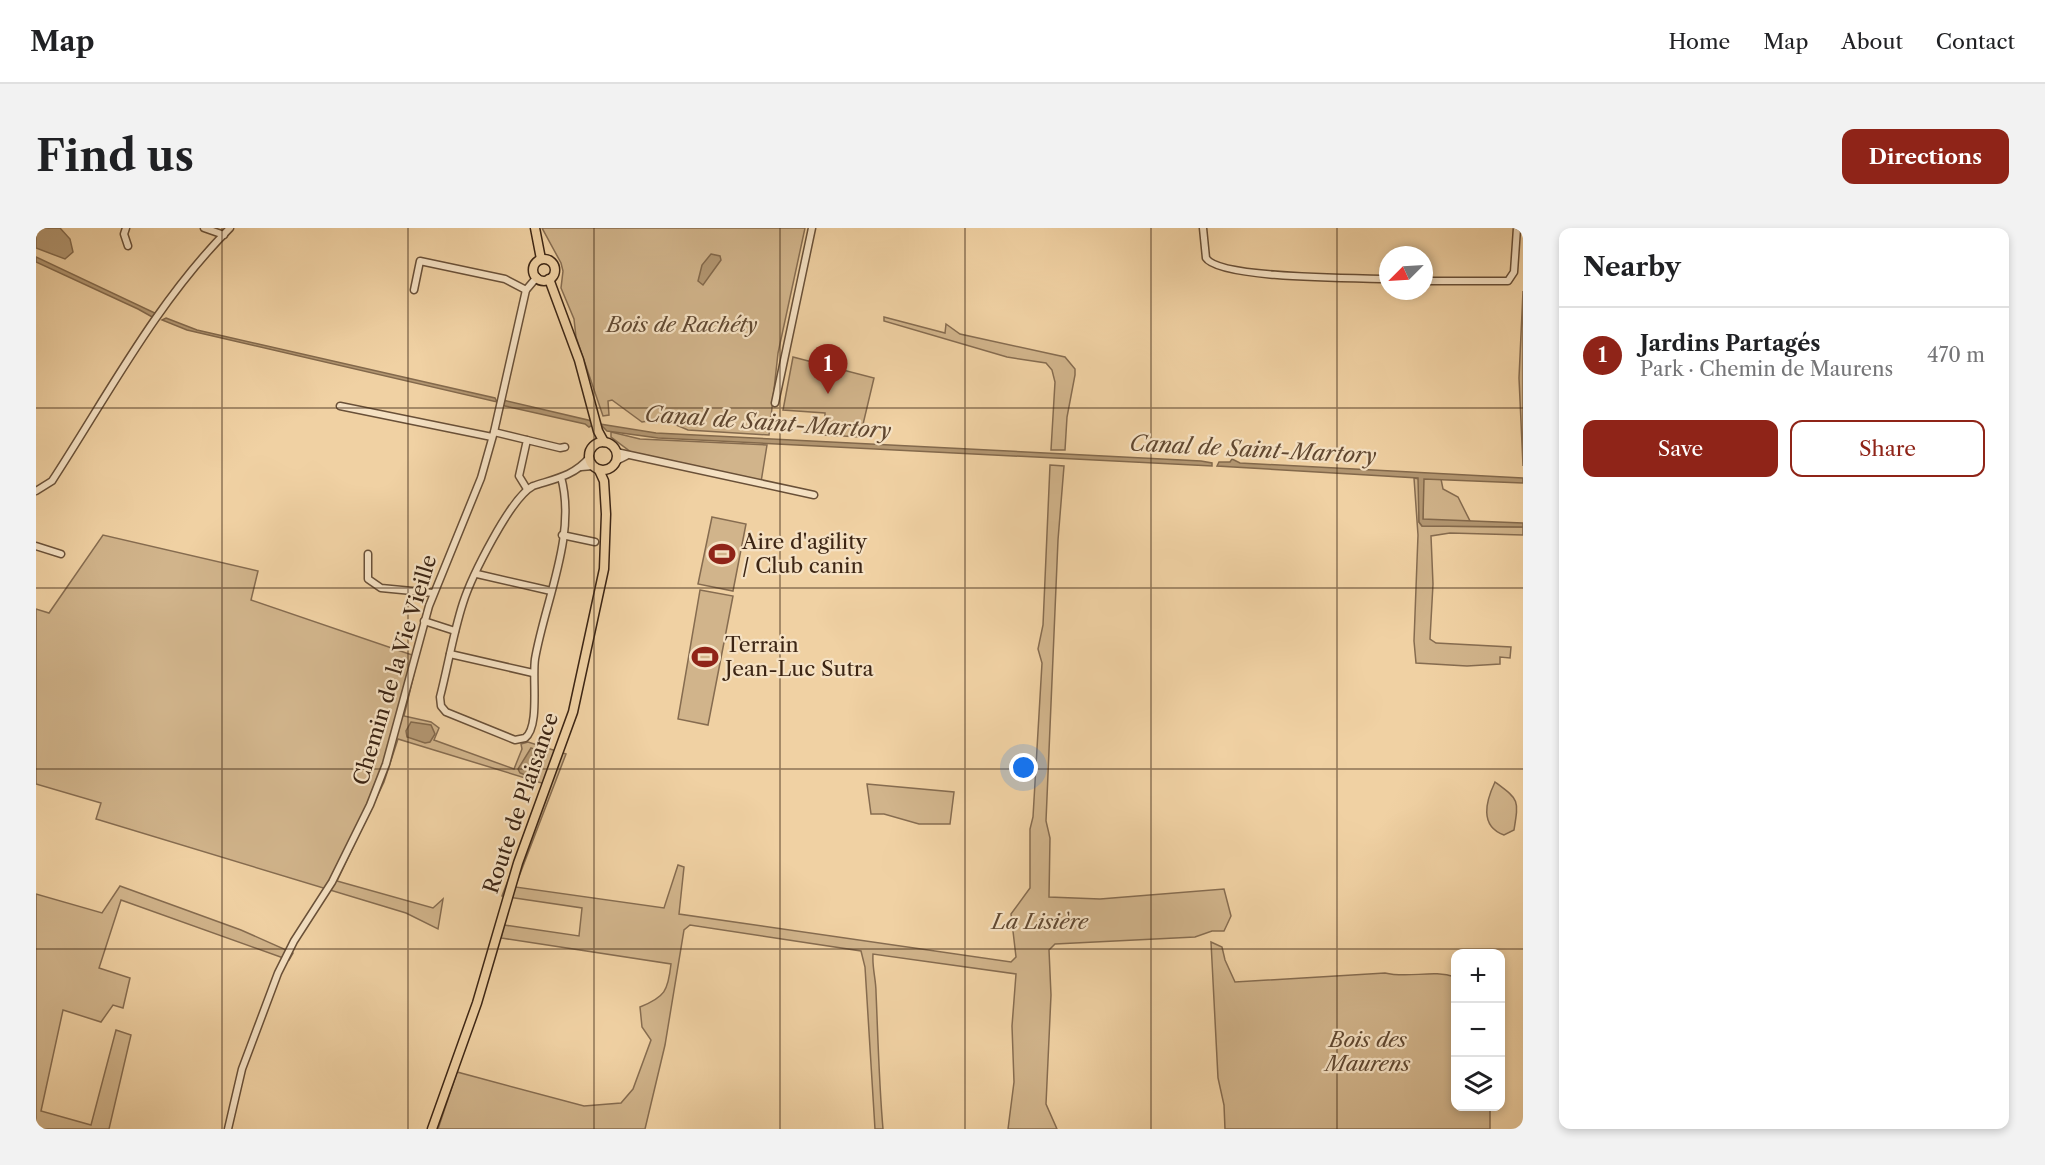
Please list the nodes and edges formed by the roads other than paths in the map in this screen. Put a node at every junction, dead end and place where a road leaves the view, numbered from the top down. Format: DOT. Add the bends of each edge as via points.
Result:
graph roads {
  1 [pos="126,228"];
  2 [pos="204,228"];
  3 [pos="230,228"];
  4 [pos="535,228"];
  5 [pos="812,228"];
  6 [pos="1203,228"];
  7 [pos="1517,228"];
  8 [pos="224,235"];
  9 [pos="128,246"];
  10 [pos="541,259"];
  11 [pos="537,278"];
  12 [pos="549,279"];
  13 [pos="1379,279"];
  14 [pos="1433,281"];
  15 [pos="414,290"];
  16 [pos="526,290"];
  17 [pos="775,404"];
  18 [pos="340,406"];
  19 [pos="493,434"];
  20 [pos="526,440"];
  21 [pos="600,443"];
  22 [pos="565,447"];
  23 [pos="616,456"];
  24 [pos="597,466"];
  25 [pos="561,477"];
  26 [pos="527,489"];
  27 [pos="36,491"];
  28 [pos="814,495"];
  29 [pos="562,535"];
  30 [pos="595,542"];
  31 [pos="36,546"];
  32 [pos="61,554"];
  33 [pos="368,554"];
  34 [pos="477,574"];
  35 [pos="551,591"];
  36 [pos="433,593"];
  37 [pos="424,621"];
  38 [pos="455,631"];
  39 [pos="450,654"];
  40 [pos="533,673"];
  41 [pos="228,1129"];
  42 [pos="432,1129"];
  1 -- 9 [label="street"];
  2 -- 8 [label="street"];
  3 -- 8 [label="street"];
  4 -- 10 [label="main road"];
  5 -- 17 [label="street"];
  6 -- 13 [label="street" via="1208,262 1255,274"];
  7 -- 14 [label="street" via="1514,272 1508,281"];
  8 -- 27 [label="street" via="159,317 52,481"];
  10 -- 11 [label="main road" via="534,265"];
  10 -- 12 [label="main road" via="553,264 554,274"];
  11 -- 12 [label="main road"];
  11 -- 16 [label="street, Chemin de la Vie Vieille"];
  12 -- 21 [label="main road" via="579,360"];
  15 -- 16 [label="street" via="420,261 505,279"];
  16 -- 19 [label="street, Chemin de la Vie Vieille"];
  18 -- 19 [label="street"];
  19 -- 20 [label="street"];
  19 -- 36 [label="street, Chemin de la Vie Vieille" via="481,478"];
  20 -- 22 [label="street"];
  20 -- 26 [label="street" via="519,476"];
  21 -- 23 [label="main road" via="612,445"];
  21 -- 24 [label="main road" via="589,452"];
  23 -- 24 [label="main road"];
  23 -- 28 [label="street"];
  24 -- 25 [label="street" via="581,467"];
  24 -- 42 [label="main road, Route de Plaisance" via="604,481 604,569 570,721 518,862 485,978"];
  25 -- 26 [label="street"];
  25 -- 29 [label="street" via="566,494"];
  26 -- 34 [label="street" via="511,506"];
  29 -- 30 [label="street"];
  29 -- 35 [label="street"];
  31 -- 32 [label="street"];
  33 -- 36 [label="street" via="368,579 381,588"];
  34 -- 35 [label="street"];
  34 -- 38 [label="street"];
  35 -- 40 [label="street"];
  36 -- 37 [label="street, Chemin de la Vie Vieille"];
  37 -- 38 [label="street"];
  37 -- 41 [label="street, Chemin de la Vie Vieille" via="382,774 332,882 278,973 242,1069"];
  38 -- 39 [label="street"];
  39 -- 40 [label="street"];
  39 -- 40 [label="street" via="441,706 446,712 515,740 525,738 533,728"];
}
